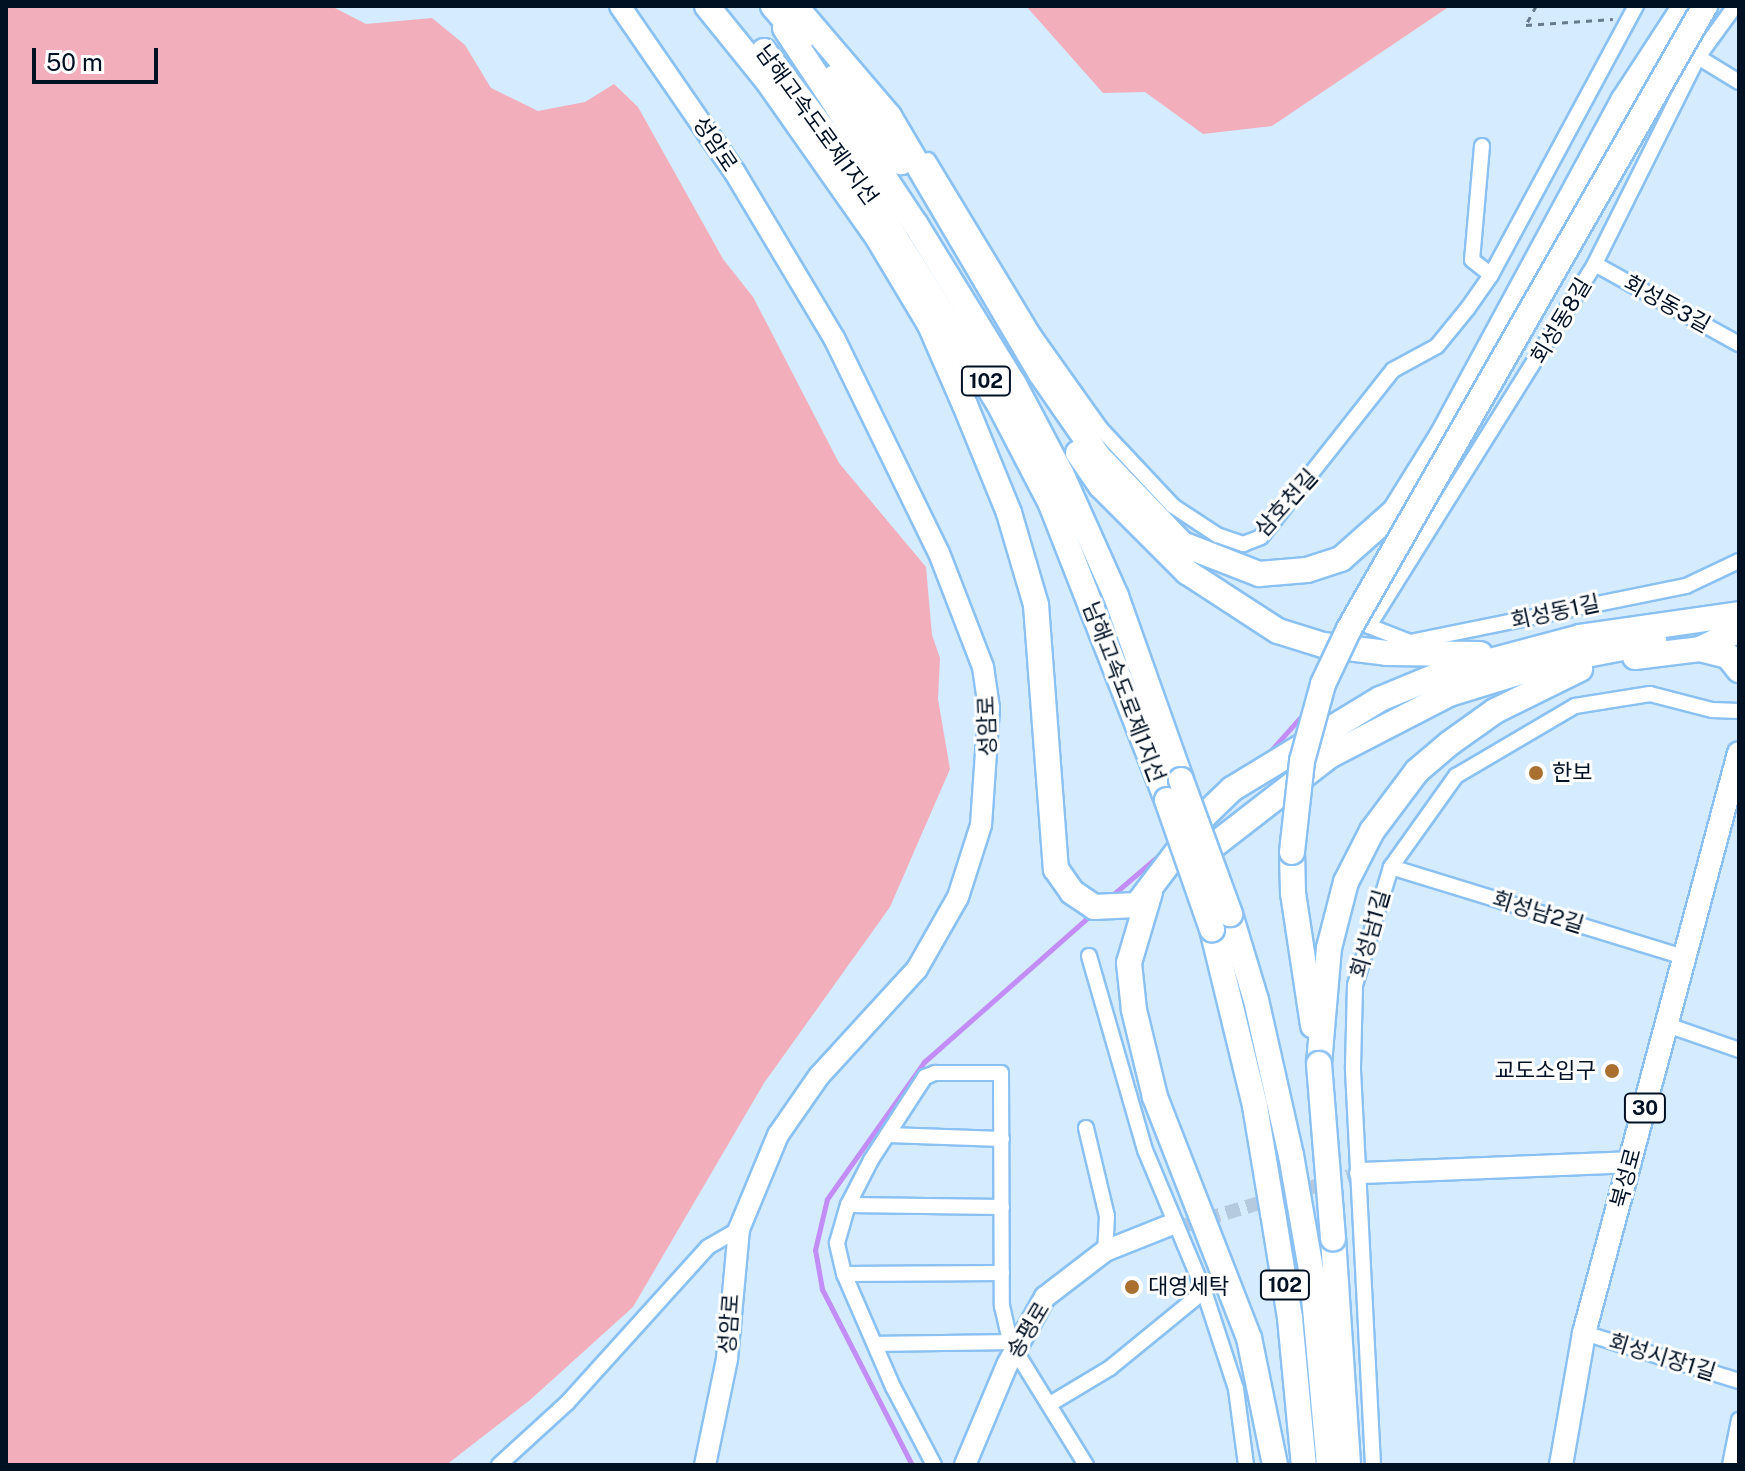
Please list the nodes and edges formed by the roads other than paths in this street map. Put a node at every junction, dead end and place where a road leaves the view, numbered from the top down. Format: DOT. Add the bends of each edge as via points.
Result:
graph roads {
  1 [pos="620,6"];
  2 [pos="707,6"];
  3 [pos="727,6"];
  4 [pos="772,6"];
  5 [pos="795,6"];
  6 [pos="811,6"];
  7 [pos="1685,6"];
  8 [pos="1705,6"];
  9 [pos="1735,6"];
  10 [pos="1632,12"];
  11 [pos="1698,57"];
  12 [pos="1739,82"];
  13 [pos="1482,146"];
  14 [pos="1595,264"];
  15 [pos="1491,275"];
  16 [pos="1739,344"];
  17 [pos="1739,561"];
  18 [pos="1739,597"];
  19 [pos="1739,614"];
  20 [pos="1689,620"];
  21 [pos="1369,626"];
  22 [pos="1739,629"];
  23 [pos="1538,648"];
  24 [pos="1700,649"];
  25 [pos="1739,670"];
  26 [pos="1739,711"];
  27 [pos="1739,753"];
  28 [pos="1174,790"];
  29 [pos="1391,867"];
  30 [pos="1150,892"];
  31 [pos="1221,922"];
  32 [pos="1089,956"];
  33 [pos="1686,958"];
  34 [pos="1667,1025"];
  35 [pos="1739,1050"];
  36 [pos="1319,1064"];
  37 [pos="1086,1128"];
  38 [pos="888,1135"];
  39 [pos="1002,1139"];
  40 [pos="1631,1162"];
  41 [pos="1354,1174"];
  42 [pos="848,1205"];
  43 [pos="1002,1207"];
  44 [pos="1179,1224"];
  45 [pos="739,1229"];
  46 [pos="1105,1251"];
  47 [pos="1002,1273"];
  48 [pos="844,1274"];
  49 [pos="1204,1291"];
  50 [pos="1584,1333"];
  51 [pos="875,1344"];
  52 [pos="1013,1345"];
  53 [pos="1739,1381"];
  54 [pos="1050,1404"];
  55 [pos="1739,1420"];
  56 [pos="499,1465"];
  57 [pos="705,1465"];
  58 [pos="934,1465"];
  59 [pos="965,1465"];
  60 [pos="1086,1465"];
  61 [pos="1246,1465"];
  62 [pos="1275,1465"];
  63 [pos="1304,1465"];
  64 [pos="1329,1465"];
  65 [pos="1348,1465"];
  66 [pos="1373,1465"];
  67 [pos="1561,1465"];
  68 [pos="1730,1465"];
  1 -- 45 [label="main road, 성암로" via="734,171 834,338 939,553 983,667 989,708 981,825 958,897 917,969 819,1076 778,1135"];
  2 -- 30 [label="highway" via="767,80 878,238 930,325 994,473 1036,605 1056,869 1072,892 1094,907 1137,905"];
  3 -- 28 [label="highway, 남해고속도로제1지선 / 102" via="849,163 998,402 1051,504"];
  4 -- 23 [label="highway" via="894,152 1048,409 1101,486 1187,572 1278,631 1323,645 1474,654"];
  4 -- 28 [label="highway, 남해고속도로제1지선 / 102" via="1021,397 1116,596"];
  5 -- 7 [label="highway" via="889,116 1041,374 1141,505 1182,544 1259,574 1307,570 1341,559 1371,535 1422,471 1623,101"];
  6 -- 15 [label="street, 삼호천길" via="932,166 1034,335 1100,428 1173,506 1217,535 1243,544 1261,537 1393,370 1437,346"];
  8 -- 36 [label="highway, bridge" via="1349,629 1323,684 1302,761 1292,852 1293,893"];
  9 -- 11 [label="street, 회성동8길"];
  10 -- 15 [label="street, 삼호천길"];
  11 -- 12 [label="street"];
  11 -- 14 [label="street, 회성동8길"];
  13 -- 15 [label="street" via="1472,260"];
  14 -- 16 [label="street, 회성동3길"];
  14 -- 21 [label="street, 회성동8길"];
  17 -- 21 [label="street, 회성동1길" via="1686,586 1410,642"];
  18 -- 20 [label="highway"];
  19 -- 20 [label="highway"];
  20 -- 23 [label="highway"];
  22 -- 24 [label="highway"];
  22 -- 30 [label="highway" via="1560,660 1449,694 1329,756"];
  23 -- 30 [label="highway" via="1441,674 1380,699 1251,775 1205,815"];
  24 -- 25 [label="highway" via="1728,656"];
  24 -- 36 [label="highway" via="1597,663 1549,680 1495,711 1417,771 1372,831 1346,882 1329,948"];
  26 -- 29 [label="street, 회성남1길" via="1712,710 1650,694 1575,706 1456,776"];
  27 -- 33 [label="main road, 북성로 / 30"];
  28 -- 31 [label="highway, 남해고속도로제1지선 / 102, bridge"];
  29 -- 33 [label="street, 회성남2길"];
  29 -- 41 [label="street, 회성남1길" via="1355,985"];
  30 -- 62 [label="highway" via="1129,963 1134,1010 1155,1097 1249,1338"];
  31 -- 63 [label="highway, 남해고속도로제1지선 / 102" via="1290,1318"];
  31 -- 64 [label="highway, 남해고속도로제1지선 / 102" via="1256,1000 1296,1185 1312,1275"];
  32 -- 44 [label="street" via="1145,1150"];
  33 -- 34 [label="main road, 북성로 / 30"];
  34 -- 35 [label="street"];
  34 -- 40 [label="main road, 북성로 / 30"];
  36 -- 65 [label="highway, bridge"];
  37 -- 46 [label="street" via="1107,1216"];
  38 -- 39 [label="street"];
  38 -- 39 [label="street" via="925,1077 1001,1073"];
  38 -- 42 [label="street"];
  39 -- 43 [label="street"];
  40 -- 41 [label="main road"];
  40 -- 50 [label="main road, 북성로 / 30"];
  41 -- 66 [label="street, 회성남1길"];
  42 -- 43 [label="street"];
  42 -- 48 [label="street" via="837,1243"];
  43 -- 47 [label="street"];
  44 -- 46 [label="main road, 송평로"];
  44 -- 49 [label="street"];
  45 -- 56 [label="street" via="708,1247 567,1403"];
  45 -- 57 [label="main road, 성암로" via="727,1359"];
  46 -- 52 [label="main road, 송평로" via="1045,1297"];
  47 -- 48 [label="street"];
  47 -- 52 [label="street"];
  48 -- 51 [label="street"];
  49 -- 54 [label="street" via="1110,1368"];
  49 -- 61 [label="street" via="1236,1389"];
  50 -- 53 [label="street, 회성시장1길"];
  50 -- 67 [label="main road, 북성로 / 30"];
  51 -- 52 [label="street"];
  51 -- 58 [label="street" via="908,1422"];
  52 -- 54 [label="street"];
  52 -- 59 [label="main road, 송평로"];
  54 -- 60 [label="street"];
  55 -- 68 [label="street"];
}
